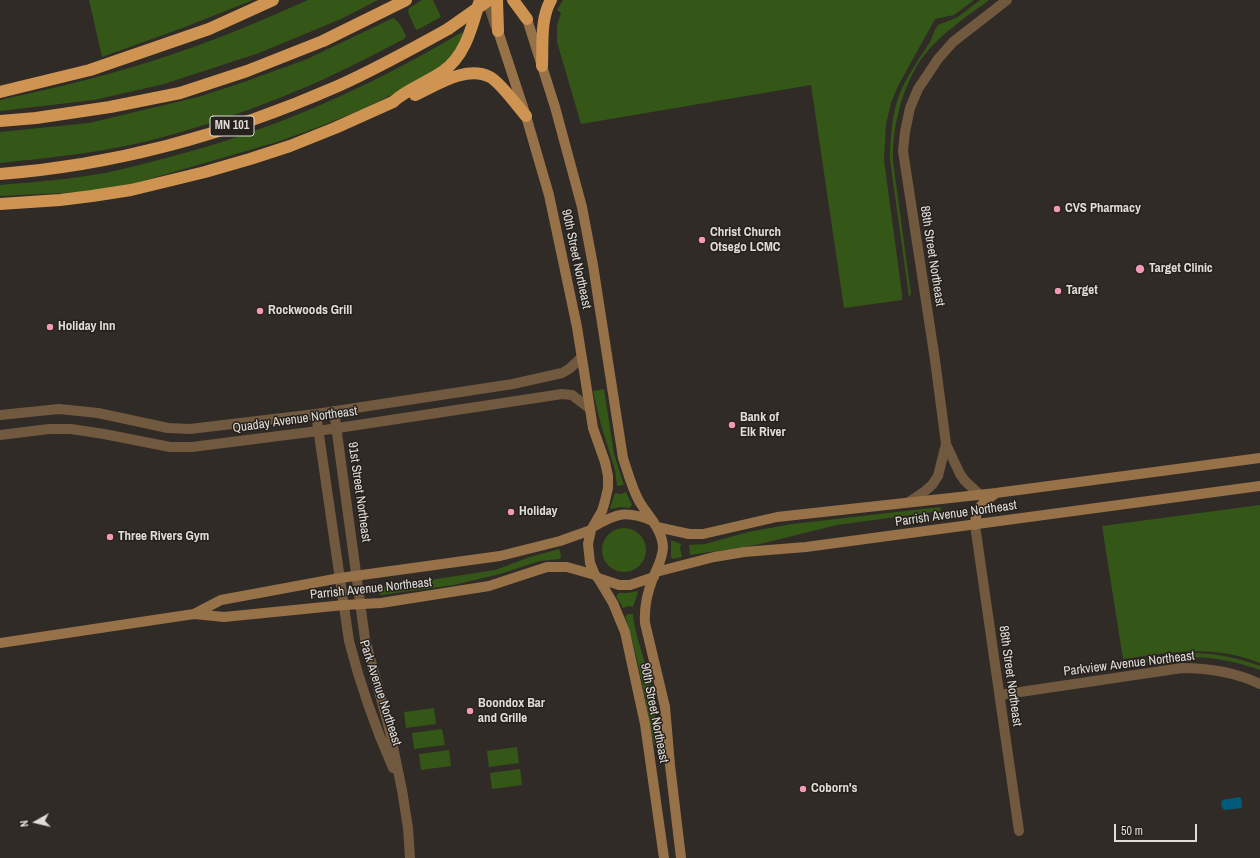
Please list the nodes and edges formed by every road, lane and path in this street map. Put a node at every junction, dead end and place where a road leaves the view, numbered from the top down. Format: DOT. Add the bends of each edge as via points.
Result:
graph roads {
  1 [pos="273,0"];
  2 [pos="406,0"];
  3 [pos="480,0"];
  4 [pos="488,0"];
  5 [pos="497,0"];
  6 [pos="513,0"];
  7 [pos="519,0"];
  8 [pos="551,0"];
  9 [pos="1007,0"];
  10 [pos="527,19"];
  11 [pos="498,31"];
  12 [pos="542,66"];
  13 [pos="0,92"];
  14 [pos="393,102"];
  15 [pos="526,116"];
  16 [pos="0,121"];
  17 [pos="0,174"];
  18 [pos="0,204"];
  19 [pos="581,358"];
  20 [pos="589,408"];
  21 [pos="334,411"];
  22 [pos="316,414"];
  23 [pos="0,415"];
  24 [pos="337,428"];
  25 [pos="318,431"];
  26 [pos="0,435"];
  27 [pos="946,444"];
  28 [pos="1260,458"];
  29 [pos="1260,486"];
  30 [pos="996,493"];
  31 [pos="979,494"];
  32 [pos="909,502"];
  33 [pos="655,524"];
  34 [pos="975,524"];
  35 [pos="592,528"];
  36 [pos="655,574"];
  37 [pos="357,576"];
  38 [pos="597,577"];
  39 [pos="340,578"];
  40 [pos="344,604"];
  41 [pos="361,604"];
  42 [pos="194,614"];
  43 [pos="0,643"];
  44 [pos="1260,684"];
  45 [pos="1000,695"];
  46 [pos="402,790"];
  47 [pos="1019,831"];
  48 [pos="410,858"];
  49 [pos="664,858"];
  50 [pos="681,858"];
  1 -- 13 [label="highway" via="210,29 90,70"];
  2 -- 16 [label="highway" via="323,41 247,72 180,93 110,107"];
  3 -- 14 [label="highway" via="466,42 456,59 443,71"];
  4 -- 11 [label="street, 90th Street Northeast"];
  4 -- 17 [label="highway, MN 101, bridge" via="448,29 396,58 338,86 264,116 119,158 43,171"];
  5 -- 11 [label="highway"];
  6 -- 10 [label="highway"];
  7 -- 10 [label="street, 90th Street Northeast"];
  8 -- 12 [label="highway" via="544,22"];
  9 -- 27 [label="street, 88th Street Northeast" via="953,42 938,59 918,89 910,108 905,132 904,151"];
  10 -- 12 [label="main road, 90th Street Northeast"];
  11 -- 15 [label="main road, 90th Street Northeast"];
  12 -- 33 [label="main road, 90th Street Northeast" via="582,207 623,458 632,486"];
  14 -- 15 [label="highway" via="402,101 452,78 478,73 491,78"];
  14 -- 18 [label="highway" via="290,146 205,172 123,191 60,200"];
  15 -- 19 [label="main road, 90th Street Northeast" via="549,195"];
  19 -- 20 [label="main road, 90th Street Northeast"];
  19 -- 21 [label="street, Quaday Avenue Northeast" via="562,374 536,380"];
  20 -- 24 [label="street, Quaday Avenue Northeast" via="572,395 562,394"];
  20 -- 35 [label="main road, 90th Street Northeast" via="608,476 608,488 602,511"];
  21 -- 22 [label="street, Quaday Avenue Northeast"];
  21 -- 24 [label="street, 91st Street Northeast"];
  22 -- 23 [label="street, Quaday Avenue Northeast" via="190,429 168,428 98,413 59,409"];
  22 -- 25 [label="street"];
  24 -- 25 [label="street, Quaday Avenue Northeast"];
  24 -- 37 [label="street, 91st Street Northeast"];
  25 -- 26 [label="street, Quaday Avenue Northeast" via="192,447 170,447 71,429"];
  25 -- 39 [label="street"];
  27 -- 31 [label="street, 88th Street Northeast" via="960,474"];
  27 -- 32 [label="street, 88th Street Northeast" via="938,476 926,491"];
  28 -- 30 [label="main road, Parrish Avenue Northeast"];
  29 -- 34 [label="main road, Parrish Avenue Northeast"];
  30 -- 31 [label="main road, Parrish Avenue Northeast"];
  30 -- 34 [label="main road" via="979,508 975,514"];
  31 -- 32 [label="main road, Parrish Avenue Northeast"];
  32 -- 33 [label="main road, Parrish Avenue Northeast" via="777,517 703,534 689,534"];
  33 -- 35 [label="main road" via="639,515 628,514 616,515"];
  33 -- 36 [label="main road" via="663,546"];
  34 -- 36 [label="main road, Parrish Avenue Northeast" via="800,548 744,552 714,557"];
  34 -- 45 [label="street, 88th Street Northeast"];
  35 -- 37 [label="main road, Parrish Avenue Northeast" via="560,541 500,556"];
  35 -- 38 [label="main road" via="588,553"];
  36 -- 38 [label="main road" via="630,585 619,585"];
  36 -- 50 [label="main road, 90th Street Northeast" via="647,595 645,623 665,707"];
  37 -- 39 [label="main road, Parrish Avenue Northeast"];
  37 -- 41 [label="street, Park Avenue Northeast"];
  38 -- 41 [label="main road, Parrish Avenue Northeast" via="567,567 547,566 489,586"];
  38 -- 49 [label="main road, 90th Street Northeast" via="613,603 626,639 645,724"];
  39 -- 40 [label="street, Park Avenue Northeast"];
  39 -- 42 [label="main road, Parrish Avenue Northeast" via="221,600"];
  40 -- 41 [label="main road, Parrish Avenue Northeast"];
  40 -- 42 [label="main road, Parrish Avenue Northeast" via="224,617"];
  40 -- 46 [label="street, Park Avenue Northeast" via="356,669 379,736"];
  41 -- 46 [label="street, Park Avenue Northeast" via="365,639 390,732"];
  42 -- 43 [label="main road, Parrish Avenue Northeast"];
  44 -- 45 [label="street, Parkview Avenue Northeast" via="1229,672 1182,668"];
  45 -- 47 [label="street, 88th Street Northeast"];
  46 -- 48 [label="street, Park Avenue Northeast"];
}
